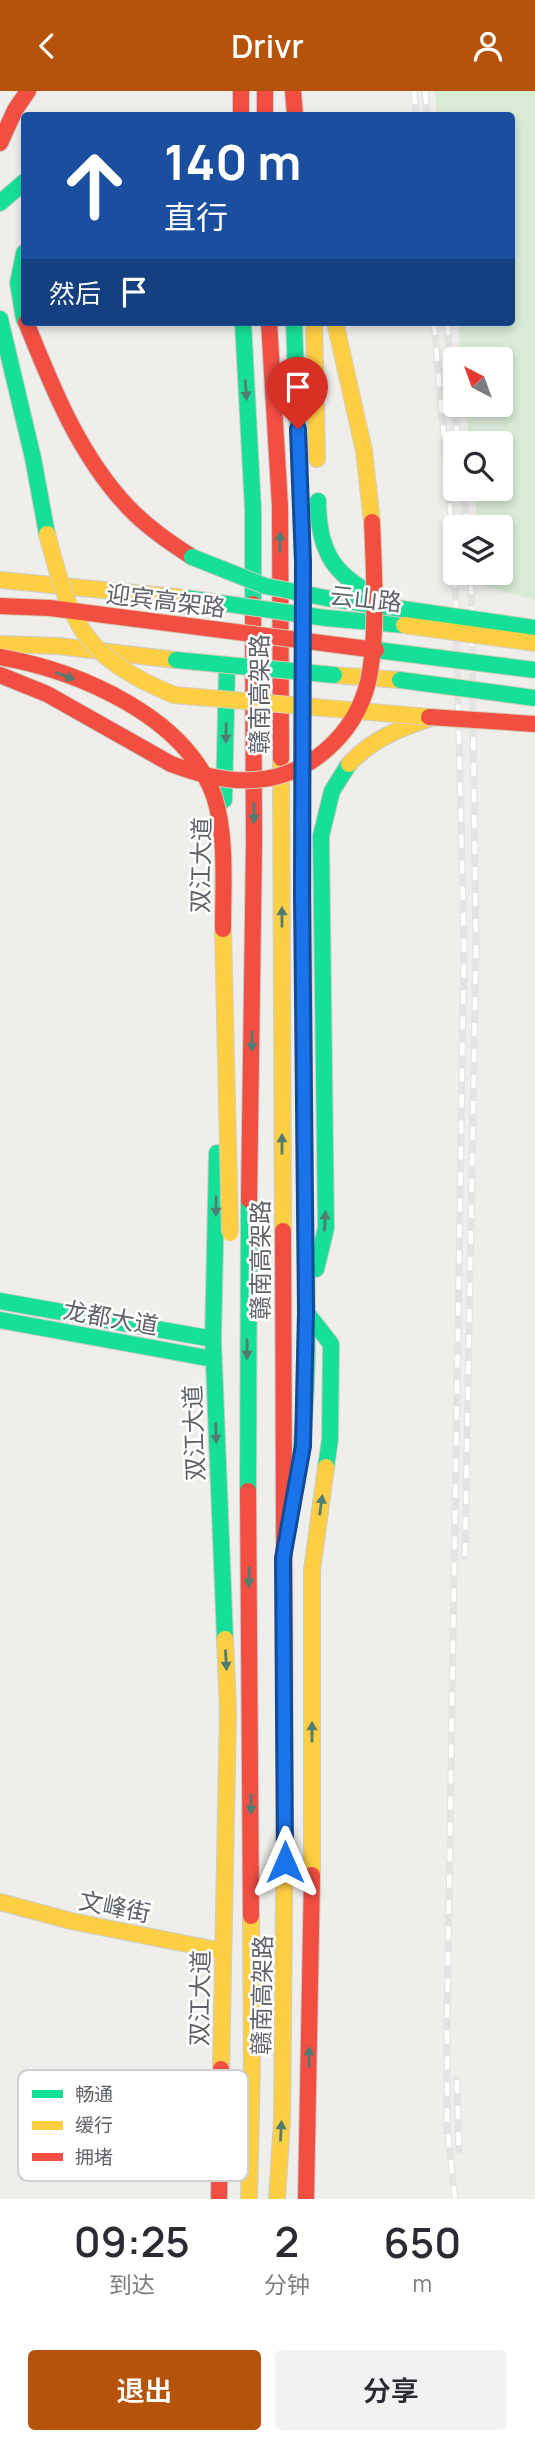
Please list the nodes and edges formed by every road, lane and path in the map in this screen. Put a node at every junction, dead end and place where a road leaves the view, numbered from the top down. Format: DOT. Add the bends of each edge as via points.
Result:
graph roads {
  1 [pos="28,91"];
  2 [pos="241,91"];
  3 [pos="265,91"];
  4 [pos="241,112"];
  5 [pos="265,112"];
  6 [pos="0,143"];
  7 [pos="21,185"];
  8 [pos="0,203"];
  9 [pos="21,268"];
  10 [pos="21,299"];
  11 [pos="0,319"];
  12 [pos="28,326"];
  13 [pos="227,326"];
  14 [pos="243,326"];
  15 [pos="269,326"];
  16 [pos="294,326"];
  17 [pos="314,326"];
  18 [pos="336,326"];
  19 [pos="243,355"];
  20 [pos="0,580"];
  21 [pos="109,590"];
  22 [pos="0,606"];
  23 [pos="405,618"];
  24 [pos="0,622"];
  25 [pos="535,628"];
  26 [pos="108,640"];
  27 [pos="535,643"];
  28 [pos="0,644"];
  29 [pos="0,657"];
  30 [pos="227,665"];
  31 [pos="535,670"];
  32 [pos="0,675"];
  33 [pos="535,682"];
  34 [pos="535,698"];
  35 [pos="434,717"];
  36 [pos="535,723"];
  37 [pos="0,1301"];
  38 [pos="306,1312"];
  39 [pos="247,1318"];
  40 [pos="0,1319"];
  41 [pos="213,1339"];
  42 [pos="213,1359"];
  43 [pos="283,1558"];
  44 [pos="0,1902"];
  45 [pos="222,1951"];
  46 [pos="252,2061"];
  47 [pos="283,2061"];
  48 [pos="221,2070"];
  49 [pos="248,2072"];
  50 [pos="219,2181"];
  51 [pos="229,2181"];
  52 [pos="219,2199"];
  53 [pos="227,2199"];
  54 [pos="249,2199"];
  55 [pos="277,2199"];
  56 [pos="296,2199"];
  57 [pos="306,2199"];
  1 -- 6 [label="main road"];
  2 -- 4 [label="main road"];
  3 -- 5 [label="main road"];
  7 -- 8 [label="main road"];
  9 -- 10 [label="main road"];
  11 -- 35 [label="main road, bridge" via="66,603 87,638 110,663 174,695"];
  12 -- 23 [label="main road, bridge" via="85,453 152,530 192,557 265,586"];
  13 -- 19 [label="main road"];
  14 -- 19 [label="main road, 赣南高架路"];
  43 -- 15 [label="main road, 赣南高架路, one-way" via="280,506"];
  16 -- 38 [label="main road" via="303,562"];
  17 -- 23 [label="main road, bridge" via="320,536 332,563 355,587"];
  18 -- 32 [label="main road, bridge" via="367,470 373,579 370,670 364,694 338,740 315,760 266,781 195,773 47,694"];
  19 -- 39 [label="main road, 赣南高架路, one-way" via="253,509"];
  20 -- 21 [label="main road, 云山路"];
  21 -- 23 [label="main road, 云山路, bridge" via="326,618"];
  21 -- 26 [label="main road"];
  22 -- 31 [label="main road, 迎宾高架路, bridge" via="50,608"];
  23 -- 25 [label="main road, bridge"];
  23 -- 27 [label="main road, 云山路, bridge"];
  24 -- 33 [label="main road, 迎宾高架路, bridge" via="49,623"];
  26 -- 28 [label="main road" via="58,646"];
  26 -- 30 [label="main road, bridge" via="176,660"];
  29 -- 39 [label="main road, one-way, bridge" via="111,694 148,715 173,734 195,760 213,796 222,861 230,1233"];
  30 -- 34 [label="main road, bridge" via="400,680"];
  30 -- 41 [label="main road, 双江大道, one-way"];
  35 -- 36 [label="main road, bridge"];
  38 -- 35 [label="main road, one-way" via="326,1228 321,836 325,812 344,768 360,753 383,735"];
  37 -- 41 [label="main road, 龙都大道"];
  38 -- 43 [label="main road" via="303,1446"];
  57 -- 38 [label="main road, one-way" via="312,1570 330,1439 331,1344"];
  39 -- 46 [label="main road, 赣南高架路, one-way"];
  40 -- 42 [label="main road, 龙都大道"];
  41 -- 42 [label="main road, 双江大道"];
  42 -- 45 [label="main road, 双江大道, one-way" via="228,1711"];
  43 -- 47 [label="main road, 赣南高架路"];
  44 -- 45 [label="main road, 文峰街"];
  45 -- 48 [label="main road, 双江大道"];
  46 -- 49 [label="main road"];
  46 -- 54 [label="main road, 赣南高架路"];
  55 -- 47 [label="main road, 赣南高架路, one-way"];
  47 -- 56 [label="main road" via="298,2101"];
  50 -- 52 [label="main road, 双江大道"];
  51 -- 53 [label="main road"];
}
